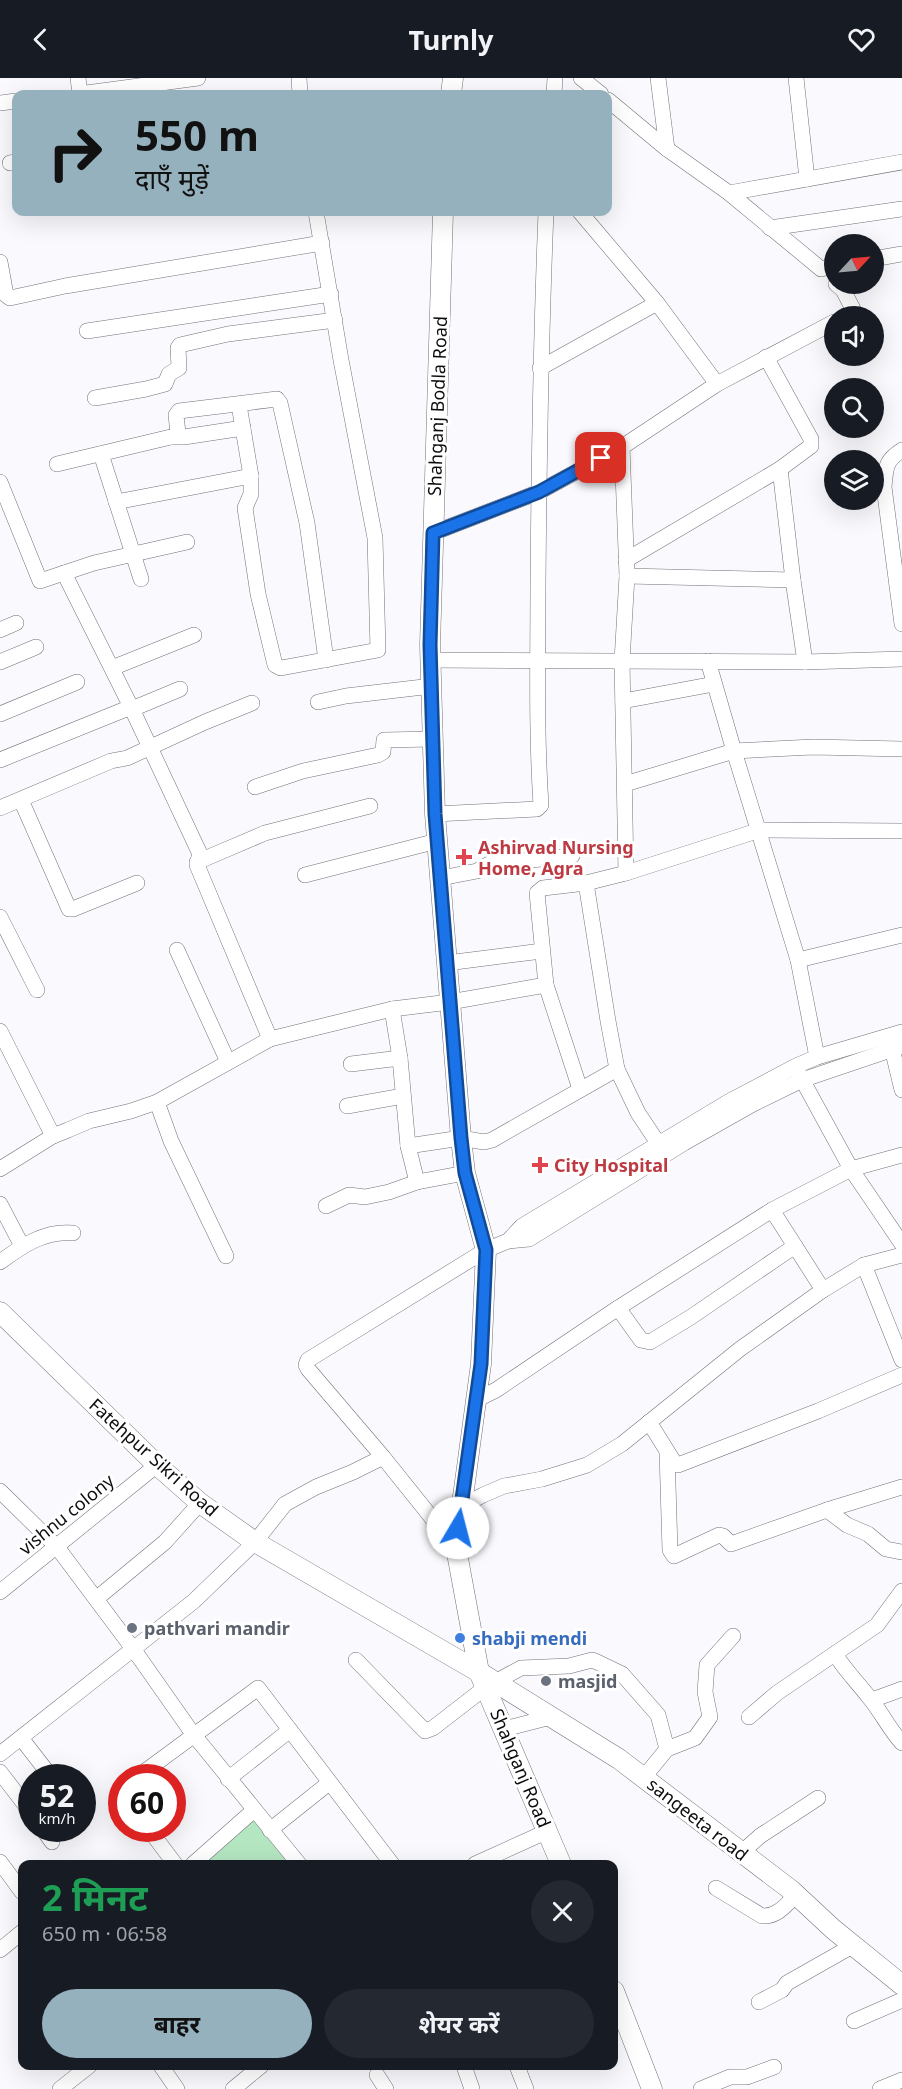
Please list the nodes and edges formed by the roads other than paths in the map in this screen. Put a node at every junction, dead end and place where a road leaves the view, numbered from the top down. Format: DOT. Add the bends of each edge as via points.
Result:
graph roads {
  1 [pos="198,78"];
  2 [pos="581,78"];
  3 [pos="658,78"];
  4 [pos="796,78"];
  5 [pos="600,87"];
  6 [pos="109,90"];
  7 [pos="612,103"];
  8 [pos="667,149"];
  9 [pos="902,162"];
  10 [pos="807,179"];
  11 [pos="729,193"];
  12 [pos="902,208"];
  13 [pos="317,216"];
  14 [pos="443,216"];
  15 [pos="546,216"];
  16 [pos="583,216"];
  17 [pos="770,228"];
  18 [pos="322,243"];
  19 [pos="902,254"];
  20 [pos="884,257"];
  21 [pos="824,265"];
  22 [pos="1,269"];
  23 [pos="331,294"];
  24 [pos="657,303"];
  25 [pos="335,320"];
  26 [pos="824,327"];
  27 [pos="87,331"];
  28 [pos="766,357"];
  29 [pos="540,368"];
  30 [pos="717,384"];
  31 [pos="95,398"];
  32 [pos="239,405"];
  33 [pos="243,428"];
  34 [pos="172,437"];
  35 [pos="622,447"];
  36 [pos="902,450"];
  37 [pos="101,454"];
  38 [pos="57,464"];
  39 [pos="780,469"];
  40 [pos="251,476"];
  41 [pos="0,482"];
  42 [pos="539,492"];
  43 [pos="116,502"];
  44 [pos="433,533"];
  45 [pos="187,542"];
  46 [pos="133,555"];
  47 [pos="626,560"];
  48 [pos="64,573"];
  49 [pos="627,576"];
  50 [pos="141,579"];
  51 [pos="793,580"];
  52 [pos="16,623"];
  53 [pos="902,624"];
  54 [pos="0,630"];
  55 [pos="194,635"];
  56 [pos="36,647"];
  57 [pos="902,659"];
  58 [pos="326,660"];
  59 [pos="430,660"];
  60 [pos="538,660"];
  61 [pos="708,661"];
  62 [pos="0,662"];
  63 [pos="622,662"];
  64 [pos="805,662"];
  65 [pos="112,668"];
  66 [pos="77,682"];
  67 [pos="714,684"];
  68 [pos="432,686"];
  69 [pos="180,689"];
  70 [pos="623,701"];
  71 [pos="318,702"];
  72 [pos="252,703"];
  73 [pos="132,708"];
  74 [pos="0,714"];
  75 [pos="433,739"];
  76 [pos="150,747"];
  77 [pos="902,749"];
  78 [pos="734,751"];
  79 [pos="0,760"];
  80 [pos="625,784"];
  81 [pos="255,787"];
  82 [pos="21,800"];
  83 [pos="370,806"];
  84 [pos="0,808"];
  85 [pos="435,814"];
  86 [pos="760,830"];
  87 [pos="902,831"];
  88 [pos="437,841"];
  89 [pos="572,856"];
  90 [pos="196,862"];
  91 [pos="626,873"];
  92 [pos="305,874"];
  93 [pos="441,878"];
  94 [pos="137,883"];
  95 [pos="586,883"];
  96 [pos="0,917"];
  97 [pos="902,935"];
  98 [pos="177,950"];
  99 [pos="542,951"];
  100 [pos="798,960"];
  101 [pos="447,963"];
  102 [pos="546,985"];
  103 [pos="36,990"];
  104 [pos="450,1002"];
  105 [pos="392,1009"];
  106 [pos="0,1031"];
  107 [pos="270,1039"];
  108 [pos="896,1041"];
  109 [pos="817,1057"];
  110 [pos="400,1058"];
  111 [pos="228,1062"];
  112 [pos="351,1064"];
  113 [pos="618,1069"];
  114 [pos="799,1073"];
  115 [pos="580,1089"];
  116 [pos="902,1090"];
  117 [pos="404,1096"];
  118 [pos="157,1102"];
  119 [pos="347,1106"];
  120 [pos="54,1136"];
  121 [pos="461,1138"];
  122 [pos="658,1143"];
  123 [pos="408,1146"];
  124 [pos="902,1155"];
  125 [pos="0,1169"];
  126 [pos="851,1169"];
  127 [pos="465,1173"];
  128 [pos="417,1182"];
  129 [pos="0,1204"];
  130 [pos="326,1206"];
  131 [pos="772,1210"];
  132 [pos="73,1233"];
  133 [pos="508,1241"];
  134 [pos="902,1244"];
  135 [pos="22,1246"];
  136 [pos="795,1246"];
  137 [pos="486,1250"];
  138 [pos="902,1255"];
  139 [pos="226,1256"];
  140 [pos="0,1262"];
  141 [pos="864,1265"];
  142 [pos="824,1290"];
  143 [pos="618,1308"];
  144 [pos="0,1312"];
  145 [pos="902,1360"];
  146 [pos="902,1375"];
  147 [pos="476,1400"];
  148 [pos="649,1422"];
  149 [pos="668,1452"];
  150 [pos="383,1457"];
  151 [pos="157,1465"];
  152 [pos="902,1487"];
  153 [pos="0,1491"];
  154 [pos="200,1503"];
  155 [pos="461,1507"];
  156 [pos="826,1510"];
  157 [pos="255,1542"];
  158 [pos="57,1547"];
  159 [pos="456,1548"];
  160 [pos="902,1552"];
  161 [pos="902,1591"];
  162 [pos="0,1592"];
  163 [pos="96,1599"];
  164 [pos="733,1636"];
  165 [pos="134,1650"];
  166 [pos="835,1654"];
  167 [pos="356,1660"];
  168 [pos="487,1681"];
  169 [pos="902,1689"];
  170 [pos="872,1701"];
  171 [pos="551,1717"];
  172 [pos="749,1717"];
  173 [pos="504,1729"];
  174 [pos="290,1730"];
  175 [pos="193,1734"];
  176 [pos="899,1734"];
  177 [pos="21,1738"];
  178 [pos="668,1749"];
  179 [pos="0,1754"];
  180 [pos="41,1764"];
  181 [pos="154,1764"];
  182 [pos="0,1772"];
  183 [pos="644,1777"];
  184 [pos="228,1779"];
  185 [pos="329,1783"];
  186 [pos="18,1796"];
  187 [pos="818,1798"];
  188 [pos="255,1810"];
  189 [pos="270,1830"];
  190 [pos="548,1832"];
  191 [pos="158,1842"];
  192 [pos="741,1853"];
  193 [pos="172,1860"];
  194 [pos="198,1860"];
  195 [pos="296,1860"];
  196 [pos="389,1860"];
  197 [pos="485,1860"];
  198 [pos="559,1860"];
  199 [pos="0,1862"];
  200 [pos="18,1887"];
  201 [pos="716,1888"];
  202 [pos="796,1895"];
  203 [pos="18,1935"];
  204 [pos="854,1945"];
  205 [pos="0,1950"];
  206 [pos="902,1985"];
  207 [pos="902,2000"];
  208 [pos="618,2001"];
  209 [pos="759,2002"];
  210 [pos="854,2021"];
  211 [pos="774,2067"];
  212 [pos="84,2070"];
  213 [pos="164,2070"];
  214 [pos="256,2070"];
  215 [pos="465,2070"];
  216 [pos="519,2070"];
  217 [pos="377,2075"];
  218 [pos="902,2080"];
  219 [pos="60,2089"];
  220 [pos="177,2089"];
  221 [pos="233,2089"];
  222 [pos="386,2089"];
  223 [pos="472,2089"];
  224 [pos="526,2089"];
  225 [pos="652,2089"];
  226 [pos="701,2089"];
  227 [pos="880,2089"];
  1 -- 6 [label="street"];
  2 -- 5 [label="street"];
  3 -- 8 [label="street"];
  4 -- 10 [label="street"];
  7 -- 8 [label="street"];
  8 -- 11 [label="street"];
  9 -- 10 [label="street"];
  10 -- 11 [label="street"];
  11 -- 17 [label="street"];
  12 -- 17 [label="street"];
  13 -- 18 [label="street"];
  14 -- 44 [label="main road, Shahganj Bodla Road"];
  15 -- 29 [label="street"];
  16 -- 24 [label="street"];
  17 -- 21 [label="street"];
  18 -- 22 [label="street" via="10,298"];
  18 -- 23 [label="street"];
  19 -- 20 [label="street"];
  23 -- 25 [label="street"];
  23 -- 27 [label="street"];
  24 -- 29 [label="street"];
  24 -- 30 [label="street"];
  25 -- 31 [label="street" via="228,334 180,345 179,368 169,374 165,384"];
  25 -- 58 [label="street" via="375,538 378,650"];
  26 -- 28 [label="street"];
  28 -- 30 [label="street"];
  28 -- 39 [label="street" via="812,442"];
  29 -- 42 [label="street"];
  30 -- 35 [label="street"];
  32 -- 33 [label="street"];
  32 -- 34 [label="street" via="179,411 178,433"];
  32 -- 58 [label="street" via="274,399 280,403 307,523"];
  33 -- 34 [label="street"];
  33 -- 40 [label="street"];
  34 -- 37 [label="street"];
  35 -- 42 [label="street"];
  35 -- 47 [label="street"];
  36 -- 53 [label="street" via="887,464 884,487"];
  37 -- 38 [label="street"];
  37 -- 43 [label="street"];
  39 -- 47 [label="street"];
  39 -- 51 [label="street"];
  40 -- 43 [label="street"];
  40 -- 58 [label="street" via="251,494 245,508 258,594 275,665 280,668"];
  41 -- 48 [label="street" via="38,579 43,581"];
  42 -- 44 [label="street"];
  42 -- 60 [label="street"];
  43 -- 46 [label="street"];
  44 -- 59 [label="main road, Shahganj Bodla Road"];
  45 -- 46 [label="street"];
  46 -- 48 [label="street"];
  46 -- 50 [label="street"];
  47 -- 49 [label="street"];
  48 -- 65 [label="street"];
  49 -- 51 [label="street"];
  49 -- 63 [label="street"];
  51 -- 64 [label="street"];
  52 -- 54 [label="street"];
  55 -- 65 [label="street"];
  56 -- 62 [label="street"];
  57 -- 64 [label="street"];
  59 -- 60 [label="street"];
  59 -- 68 [label="main road, Shahganj Bodla Road"];
  60 -- 63 [label="street"];
  60 -- 85 [label="street" via="541,807"];
  61 -- 63 [label="street"];
  61 -- 64 [label="street"];
  61 -- 67 [label="street"];
  63 -- 70 [label="street"];
  65 -- 73 [label="street"];
  66 -- 74 [label="street"];
  67 -- 70 [label="street"];
  67 -- 78 [label="street"];
  68 -- 71 [label="street"];
  68 -- 75 [label="main road, Shahganj Bodla Road"];
  69 -- 73 [label="street"];
  70 -- 80 [label="street"];
  72 -- 76 [label="street"];
  73 -- 76 [label="street"];
  73 -- 79 [label="street"];
  75 -- 81 [label="street" via="384,740 383,752 378,755 303,771"];
  75 -- 85 [label="main road, Shahganj Bodla Road"];
  76 -- 82 [label="street"];
  76 -- 90 [label="street" via="200,854"];
  77 -- 78 [label="street" via="813,747"];
  78 -- 80 [label="street"];
  78 -- 86 [label="street"];
  80 -- 91 [label="street"];
  82 -- 84 [label="street"];
  82 -- 94 [label="street" via="69,909"];
  83 -- 90 [label="street" via="265,833"];
  85 -- 88 [label="main road, Shahganj Bodla Road"];
  86 -- 87 [label="street"];
  86 -- 91 [label="street"];
  86 -- 100 [label="street"];
  88 -- 92 [label="street"];
  88 -- 93 [label="main road, Shahganj Bodla Road"];
  89 -- 93 [label="street" via="489,864 477,871"];
  90 -- 107 [label="street"];
  91 -- 95 [label="street"];
  93 -- 101 [label="main road, Shahganj Bodla Road"];
  95 -- 99 [label="street" via="543,888 537,893"];
  95 -- 113 [label="street"];
  96 -- 103 [label="street"];
  97 -- 100 [label="street"];
  98 -- 111 [label="street"];
  99 -- 101 [label="street"];
  99 -- 102 [label="street"];
  100 -- 109 [label="street"];
  101 -- 104 [label="main road, Shahganj Bodla Road"];
  102 -- 104 [label="street"];
  102 -- 115 [label="street"];
  104 -- 105 [label="street"];
  104 -- 121 [label="main road, Shahganj Bodla Road"];
  105 -- 107 [label="street"];
  105 -- 110 [label="street"];
  106 -- 120 [label="street"];
  107 -- 111 [label="street"];
  108 -- 109 [label="street"];
  108 -- 114 [label="street"];
  108 -- 116 [label="street"];
  109 -- 114 [label="street"];
  110 -- 112 [label="street"];
  110 -- 117 [label="street"];
  111 -- 118 [label="street"];
  113 -- 115 [label="street"];
  113 -- 122 [label="street" via="638,1113"];
  114 -- 122 [label="street" via="728,1102"];
  114 -- 126 [label="street"];
  114 -- 133 [label="street" via="529,1239"];
  115 -- 121 [label="street" via="492,1140"];
  117 -- 119 [label="street"];
  117 -- 123 [label="street"];
  118 -- 120 [label="street" via="89,1121"];
  118 -- 139 [label="street" via="171,1141"];
  120 -- 125 [label="street"];
  121 -- 123 [label="street"];
  121 -- 127 [label="main road, Shahganj Bodla Road"];
  122 -- 133 [label="street" via="522,1226"];
  123 -- 128 [label="street"];
  124 -- 126 [label="street"];
  126 -- 131 [label="street"];
  126 -- 134 [label="street"];
  127 -- 128 [label="street"];
  127 -- 137 [label="main road, Shahganj Bodla Road"];
  128 -- 130 [label="street" via="387,1193 349,1195"];
  129 -- 135 [label="street"];
  131 -- 136 [label="street"];
  131 -- 143 [label="street"];
  132 -- 135 [label="street" via="53,1233"];
  133 -- 137 [label="street"];
  135 -- 140 [label="street"];
  136 -- 142 [label="street"];
  136 -- 143 [label="street" via="650,1342 641,1340"];
  137 -- 147 [label="main road, Shahganj Bodla Road"];
  137 -- 150 [label="street" via="306,1362"];
  138 -- 141 [label="street"];
  141 -- 142 [label="street"];
  141 -- 145 [label="street"];
  142 -- 148 [label="street" via="740,1349"];
  143 -- 147 [label="street"];
  144 -- 151 [label="main road, Fatehpur Sikri Road"];
  146 -- 149 [label="street" via="678,1465"];
  147 -- 155 [label="main road, Shahganj Bodla Road"];
  148 -- 149 [label="street"];
  148 -- 155 [label="street" via="587,1465 504,1486"];
  149 -- 156 [label="street" via="672,1555 719,1535 731,1544"];
  150 -- 157 [label="street" via="285,1504"];
  150 -- 159 [label="street"];
  151 -- 154 [label="main road, Fatehpur Sikri Road"];
  151 -- 158 [label="street, vishnu colony"];
  152 -- 156 [label="street"];
  153 -- 158 [label="street, vishnu colony"];
  154 -- 157 [label="main road, Fatehpur Sikri Road"];
  154 -- 163 [label="street" via="165,1542"];
  155 -- 159 [label="main road, Shahganj Bodla Road"];
  156 -- 160 [label="street" via="886,1549"];
  157 -- 165 [label="street" via="194,1601"];
  157 -- 168 [label="main road, Fatehpur Sikri Road"];
  158 -- 162 [label="street, vishnu colony"];
  158 -- 163 [label="street, vishnu colony"];
  159 -- 168 [label="main road, Shahganj Bodla Road"];
  161 -- 166 [label="street" via="877,1625"];
  163 -- 165 [label="street, vishnu colony"];
  164 -- 178 [label="street" via="707,1665 705,1692 710,1718 695,1738"];
  165 -- 175 [label="street, vishnu colony"];
  165 -- 177 [label="street"];
  166 -- 170 [label="street"];
  166 -- 172 [label="street" via="777,1692"];
  167 -- 168 [label="street" via="425,1731"];
  168 -- 171 [label="main road, sangeeta road"];
  168 -- 173 [label="main road, Shahganj Road"];
  168 -- 178 [label="street" via="521,1668 569,1666 592,1660 622,1674 658,1714"];
  169 -- 170 [label="street"];
  170 -- 176 [label="street"];
  171 -- 173 [label="street"];
  171 -- 183 [label="main road, sangeeta road"];
  173 -- 190 [label="main road, Shahganj Road"];
  174 -- 175 [label="street" via="258,1688"];
  174 -- 184 [label="street"];
  174 -- 185 [label="street"];
  175 -- 181 [label="street"];
  175 -- 184 [label="street, vishnu colony"];
  177 -- 179 [label="street"];
  177 -- 180 [label="street"];
  178 -- 183 [label="street"];
  182 -- 186 [label="street"];
  183 -- 192 [label="main road, sangeeta road"];
  184 -- 188 [label="street, vishnu colony"];
  185 -- 189 [label="street"];
  185 -- 196 [label="street"];
  187 -- 192 [label="street"];
  188 -- 189 [label="street, vishnu colony"];
  188 -- 194 [label="street"];
  189 -- 195 [label="street, vishnu colony"];
  190 -- 197 [label="street"];
  190 -- 198 [label="main road, Shahganj Road"];
  191 -- 193 [label="street"];
  192 -- 202 [label="main road, sangeeta road"];
  199 -- 200 [label="street"];
  201 -- 202 [label="street" via="762,1916 774,1915"];
  202 -- 204 [label="main road, sangeeta road"];
  203 -- 205 [label="street"];
  204 -- 206 [label="main road, sangeeta road"];
  204 -- 209 [label="street"];
  207 -- 210 [label="street"];
  208 -- 225 [label="main road"];
  211 -- 226 [label="street" via="747,2077 730,2077"];
  212 -- 219 [label="street"];
  213 -- 220 [label="street"];
  214 -- 221 [label="street"];
  215 -- 223 [label="street"];
  216 -- 224 [label="street"];
  217 -- 222 [label="street"];
  218 -- 227 [label="street"];
}
